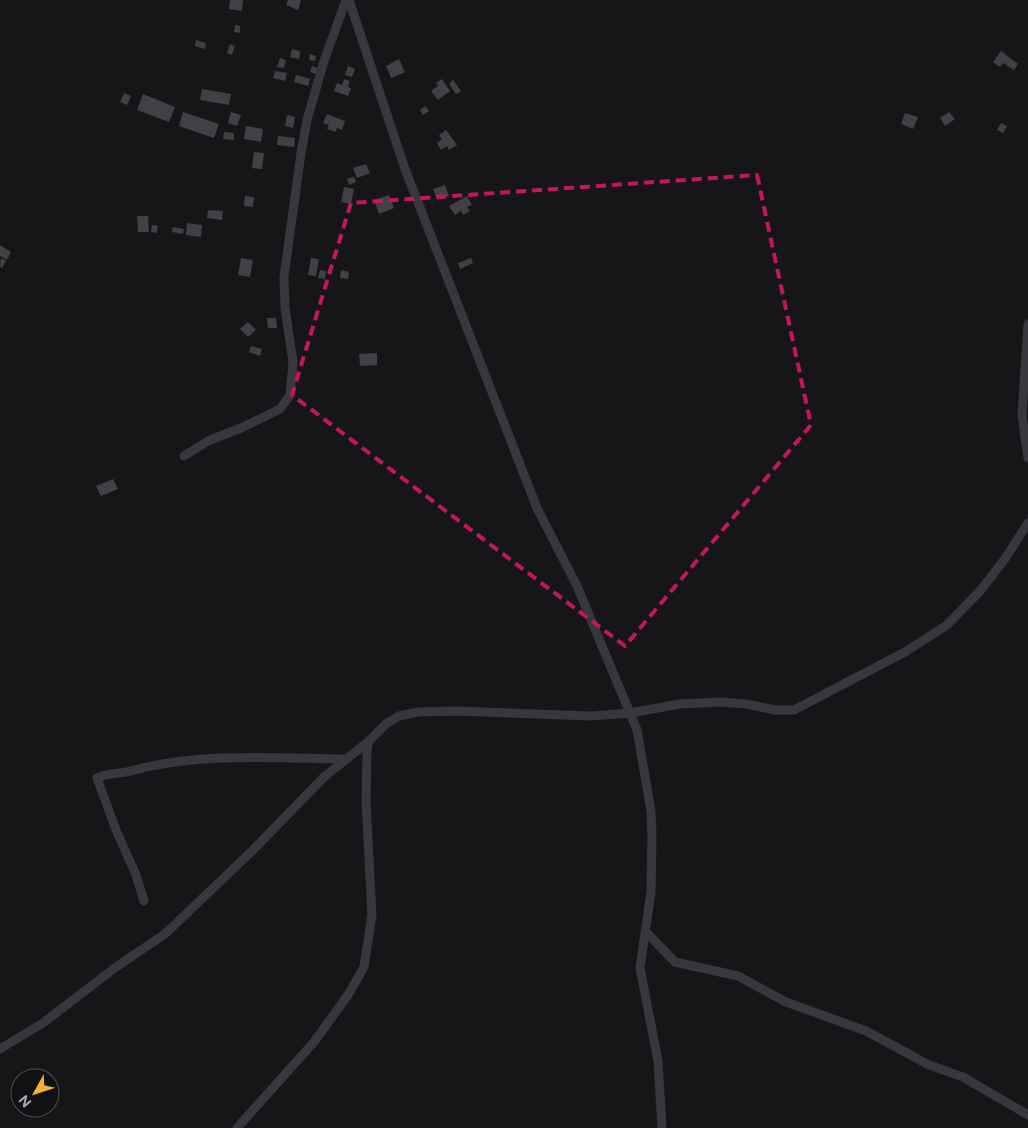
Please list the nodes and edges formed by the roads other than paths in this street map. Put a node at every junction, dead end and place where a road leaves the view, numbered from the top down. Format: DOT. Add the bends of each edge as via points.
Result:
graph roads {
  1 [pos="347,0"];
  2 [pos="1028,324"];
  3 [pos="184,456"];
  4 [pos="1028,458"];
  5 [pos="1028,523"];
  6 [pos="630,713"];
  7 [pos="370,741"];
  8 [pos="344,759"];
  9 [pos="144,901"];
  10 [pos="645,931"];
  11 [pos="0,1049"];
  12 [pos="1028,1116"];
  13 [pos="237,1128"];
  14 [pos="662,1128"];
  1 -- 3 [label="street" via="319,76 301,153 284,277 293,362 290,395 280,409 222,434"];
  1 -- 6 [label="street" via="405,169 537,508 576,586"];
  2 -- 4 [label="street" via="1022,415"];
  5 -- 6 [label="street" via="981,590 947,624 905,652 798,708 775,710 720,702 680,704"];
  6 -- 7 [label="street" via="591,716 418,712 392,720"];
  6 -- 10 [label="street" via="637,730 651,811 651,892"];
  7 -- 8 [label="street"];
  7 -- 13 [label="street" via="366,802 372,915 364,967 314,1042"];
  8 -- 9 [label="street" via="182,760 97,778"];
  8 -- 11 [label="street" via="165,934 43,1023"];
  10 -- 12 [label="street" via="676,962 738,976 786,1002 866,1031 929,1065 963,1077"];
  10 -- 14 [label="street" via="640,968 658,1061"];
}
